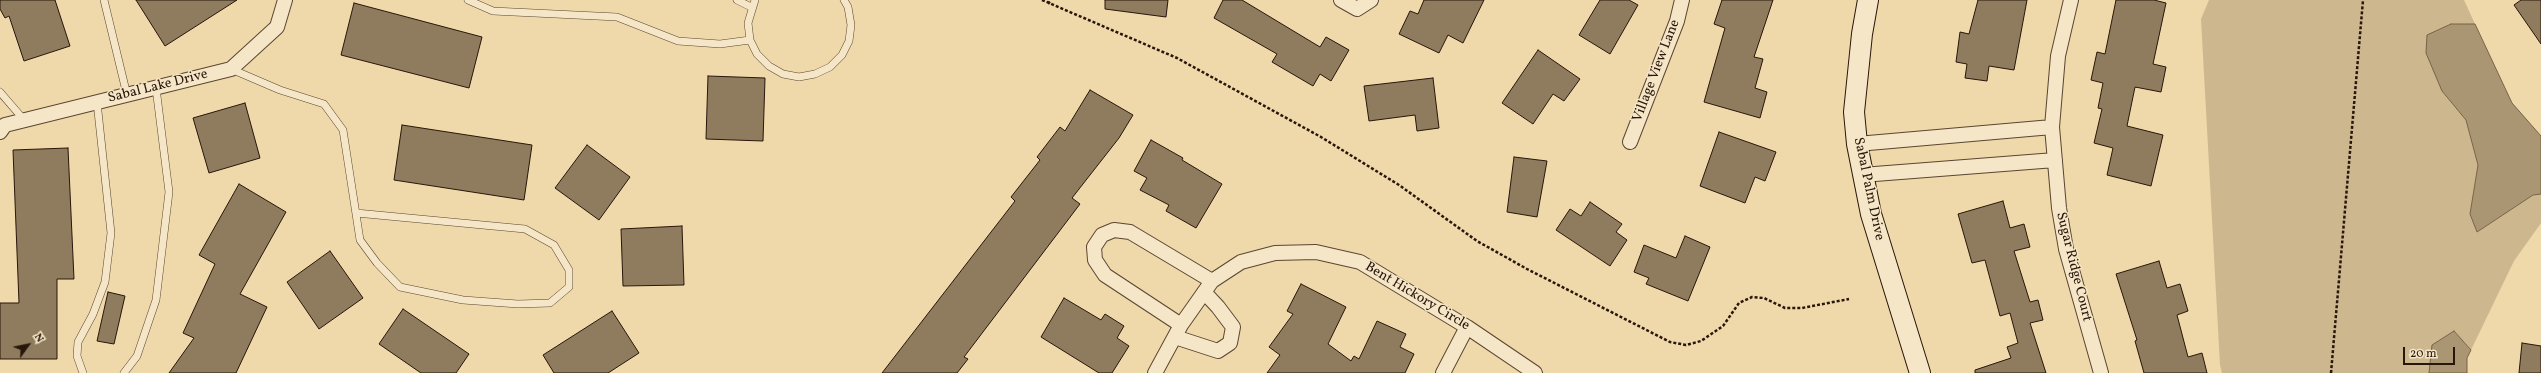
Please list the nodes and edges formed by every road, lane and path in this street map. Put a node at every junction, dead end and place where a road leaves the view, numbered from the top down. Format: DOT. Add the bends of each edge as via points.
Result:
graph roads {
  1 [pos="104,0"];
  2 [pos="285,0"];
  3 [pos="468,0"];
  4 [pos="737,0"];
  5 [pos="755,0"];
  6 [pos="844,0"];
  7 [pos="1042,0"];
  8 [pos="1051,0"];
  9 [pos="1341,0"];
  10 [pos="1371,0"];
  11 [pos="1682,0"];
  12 [pos="1868,0"];
  13 [pos="2071,0"];
  14 [pos="2363,0"];
  15 [pos="1048,4"];
  16 [pos="751,7"];
  17 [pos="750,40"];
  18 [pos="231,69"];
  19 [pos="156,88"];
  20 [pos="0,92"];
  21 [pos="127,95"];
  22 [pos="97,102"];
  23 [pos="25,121"];
  24 [pos="2052,127"];
  25 [pos="0,132"];
  26 [pos="1630,142"];
  27 [pos="1857,144"];
  28 [pos="2055,160"];
  29 [pos="1862,175"];
  30 [pos="356,213"];
  31 [pos="1208,287"];
  32 [pos="1849,299"];
  33 [pos="1467,327"];
  34 [pos="1178,331"];
  35 [pos="83,373"];
  36 [pos="124,373"];
  37 [pos="1155,373"];
  38 [pos="1443,373"];
  39 [pos="1535,373"];
  40 [pos="1920,373"];
  41 [pos="2100,373"];
  42 [pos="2331,373"];
  1 -- 21 [label="lane"];
  2 -- 18 [label="street, Sabal Lake Drive" via="277,27"];
  3 -- 17 [label="lane" via="493,11 617,17 678,41 720,44"];
  4 -- 16 [label="lane"];
  5 -- 16 [label="lane"];
  6 -- 17 [label="lane" via="851,25 849,41 842,55 830,67 815,74 799,77 783,74 769,66 757,54"];
  7 -- 15 [label="path"];
  8 -- 15 [label="path"];
  9 -- 10 [label="street" via="1357,9"];
  11 -- 26 [label="street, Village View Lane" via="1677,21"];
  12 -- 27 [label="street, Sabal Palm Drive" via="1854,112"];
  13 -- 24 [label="street, Sugar Ridge Court" via="2058,56"];
  14 -- 42 [label="path"];
  15 -- 32 [label="path" via="1177,58 1321,137 1399,185 1477,241 1670,342 1686,345 1701,341 1723,326 1739,303 1752,297 1764,298 1785,308 1802,308"];
  16 -- 17 [label="lane" via="748,23"];
  18 -- 19 [label="street, Sabal Lake Drive"];
  18 -- 30 [label="lane" via="280,90 324,104 343,130"];
  19 -- 21 [label="street, Sabal Lake Drive"];
  19 -- 36 [label="lane" via="169,192 156,300 137,356"];
  20 -- 23 [label="lane"];
  21 -- 22 [label="street, Sabal Lake Drive"];
  22 -- 23 [label="street, Sabal Lake Drive"];
  22 -- 35 [label="lane" via="111,233 104,282 93,314 78,342 77,356"];
  23 -- 25 [label="street, Sabal Lake Drive" via="5,125"];
  24 -- 27 [label="street"];
  24 -- 28 [label="street, Sugar Ridge Court"];
  27 -- 29 [label="street, Sabal Palm Drive"];
  28 -- 29 [label="street"];
  28 -- 41 [label="street, Sugar Ridge Court" via="2066,249"];
  29 -- 40 [label="street, Sabal Palm Drive" via="1884,258"];
  30 -- 30 [label="lane" via="360,240 400,287 463,300 518,304 550,303 569,287 569,270 554,245 525,229"];
  31 -- 33 [label="street, Bent Hickory Circle" via="1241,262 1275,253 1316,252 1360,262"];
  31 -- 34 [label="street, Bent Hickory Circle"];
  31 -- 34 [label="street" via="1218,307 1233,327 1230,343 1218,351"];
  31 -- 34 [label="street" via="1130,232 1114,230 1102,235 1094,247 1095,260 1104,275"];
  33 -- 38 [label="street"];
  33 -- 39 [label="street, Bent Hickory Circle"];
  34 -- 37 [label="street, Bent Hickory Circle"];
}
